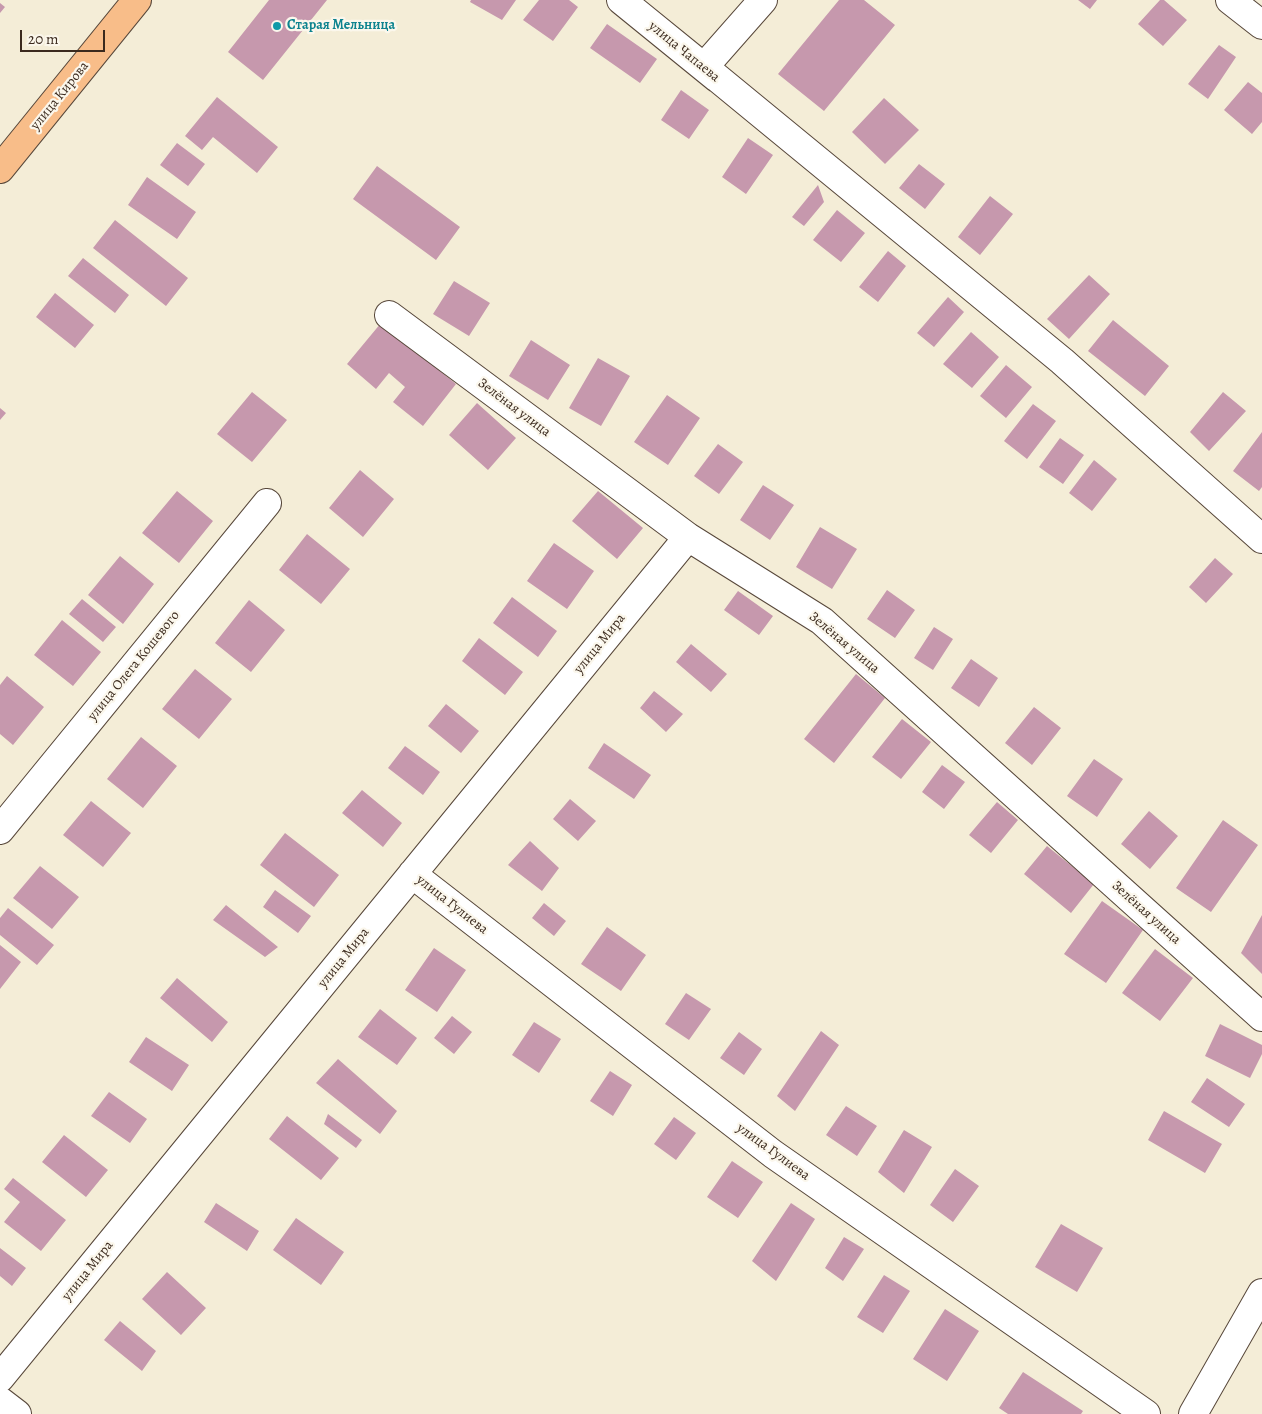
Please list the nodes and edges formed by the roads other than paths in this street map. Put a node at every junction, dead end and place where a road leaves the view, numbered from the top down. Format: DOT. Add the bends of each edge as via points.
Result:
graph roads {
  1 [pos="137,0"];
  2 [pos="621,0"];
  3 [pos="763,0"];
  4 [pos="1230,0"];
  5 [pos="1262,25"];
  6 [pos="704,67"];
  7 [pos="724,84"];
  8 [pos="0,168"];
  9 [pos="389,315"];
  10 [pos="267,503"];
  11 [pos="688,537"];
  12 [pos="1262,540"];
  13 [pos="0,830"];
  14 [pos="412,874"];
  15 [pos="1262,1017"];
  16 [pos="1262,1293"];
  17 [pos="0,1378"];
  18 [pos="0,1402"];
  19 [pos="17,1414"];
  20 [pos="1146,1414"];
  21 [pos="1192,1414"];
  1 -- 8 [label="main road, улица Кирова"];
  2 -- 6 [label="street, улица Чапаева"];
  3 -- 6 [label="street"];
  4 -- 5 [label="street"];
  6 -- 7 [label="street, улица Чапаева"];
  6 -- 12 [label="street" via="1062,361"];
  9 -- 11 [label="street, Зелёная улица"];
  10 -- 13 [label="street, улица Олега Кошевого"];
  11 -- 14 [label="street, улица Мира"];
  11 -- 15 [label="street, Зелёная улица" via="822,621"];
  14 -- 17 [label="street, улица Мира"];
  14 -- 20 [label="street, улица Гулиева" via="773,1154"];
  16 -- 21 [label="street"];
  18 -- 19 [label="street"];
}
